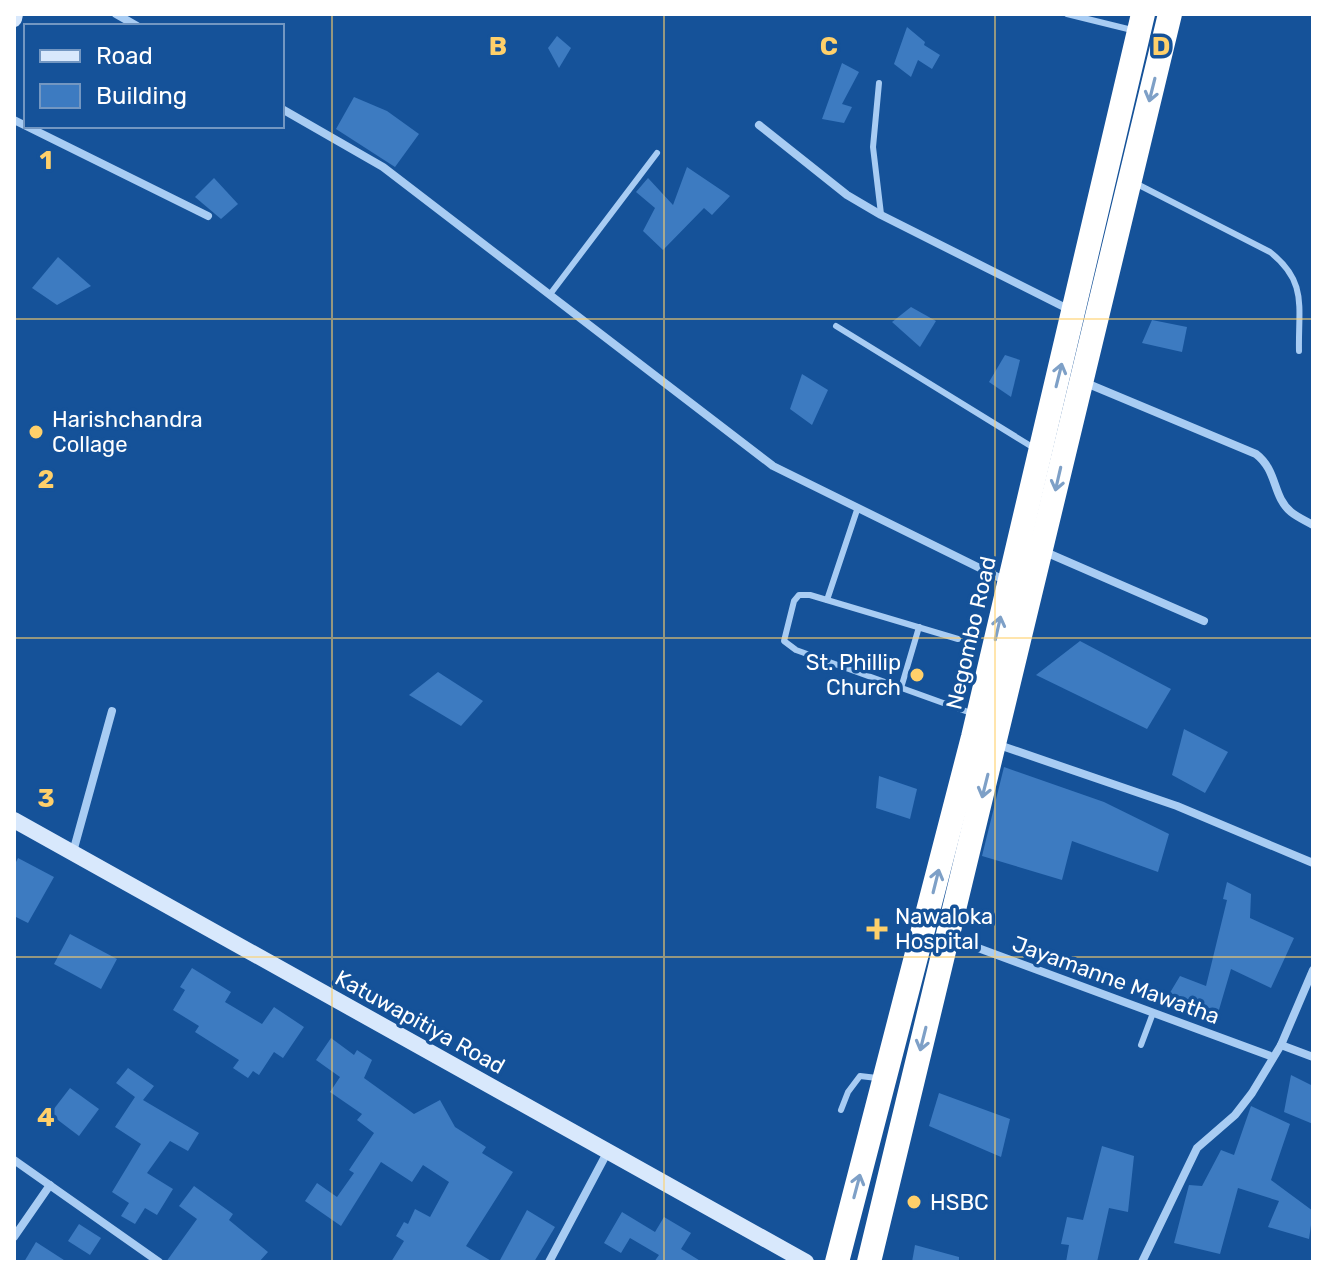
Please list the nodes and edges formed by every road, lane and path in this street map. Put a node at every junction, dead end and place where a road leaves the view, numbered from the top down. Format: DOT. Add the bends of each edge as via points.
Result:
graph roads {
  1 [pos="116,14"];
  2 [pos="1067,14"];
  3 [pos="1170,14"];
  4 [pos="1141,23"];
  5 [pos="134,24"];
  6 [pos="879,83"];
  7 [pos="284,110"];
  8 [pos="759,125"];
  9 [pos="30,128"];
  10 [pos="657,153"];
  11 [pos="1130,181"];
  12 [pos="881,215"];
  13 [pos="208,216"];
  14 [pos="551,293"];
  15 [pos="1074,313"];
  16 [pos="836,326"];
  17 [pos="1299,351"];
  18 [pos="1081,381"];
  19 [pos="1040,453"];
  20 [pos="857,510"];
  21 [pos="1313,525"];
  22 [pos="1041,550"];
  23 [pos="1020,587"];
  24 [pos="827,600"];
  25 [pos="1204,621"];
  26 [pos="919,627"];
  27 [pos="958,639"];
  28 [pos="901,688"];
  29 [pos="112,711"];
  30 [pos="978,715"];
  31 [pos="995,744"];
  32 [pos="14,820"];
  33 [pos="73,853"];
  34 [pos="1313,863"];
  35 [pos="948,937"];
  36 [pos="1313,970"];
  37 [pos="1153,1013"];
  38 [pos="1141,1045"];
  39 [pos="1281,1045"];
  40 [pos="1273,1057"];
  41 [pos="1313,1057"];
  42 [pos="885,1080"];
  43 [pos="841,1110"];
  44 [pos="608,1151"];
  45 [pos="14,1160"];
  46 [pos="50,1185"];
  47 [pos="14,1237"];
  48 [pos="159,1262"];
  49 [pos="549,1262"];
  50 [pos="806,1262"];
  51 [pos="837,1262"];
  52 [pos="869,1262"];
  53 [pos="1142,1262"];
  1 -- 5 [label="street"];
  2 -- 4 [label="lane"];
  3 -- 11 [label="highway, Negombo Road, one-way"];
  4 -- 15 [label="highway, Negombo Road"];
  6 -- 12 [label="lane" via="873,147"];
  7 -- 14 [label="street" via="383,167"];
  8 -- 12 [label="street" via="847,195"];
  9 -- 13 [label="street"];
  10 -- 14 [label="lane"];
  11 -- 17 [label="lane" via="1288,266 1297,281"];
  11 -- 18 [label="highway, Negombo Road"];
  12 -- 15 [label="street"];
  14 -- 20 [label="street" via="773,466"];
  19 -- 15 [label="highway, Negombo Road, one-way"];
  16 -- 19 [label="lane"];
  18 -- 21 [label="street" via="1256,454 1269,464 1290,512"];
  18 -- 22 [label="highway, Negombo Road, one-way"];
  19 -- 23 [label="highway, Negombo Road"];
  20 -- 23 [label="street"];
  20 -- 24 [label="lane"];
  22 -- 23 [label="highway, Negombo Road"];
  22 -- 25 [label="street"];
  30 -- 23 [label="highway, Negombo Road, one-way"];
  23 -- 31 [label="highway, Negombo Road"];
  24 -- 26 [label="lane"];
  24 -- 28 [label="lane" via="799,595 784,641 787,646"];
  26 -- 27 [label="lane"];
  26 -- 28 [label="lane"];
  28 -- 30 [label="lane"];
  29 -- 33 [label="street"];
  42 -- 30 [label="highway, Negombo Road, one-way"];
  31 -- 34 [label="street" via="1177,806"];
  31 -- 35 [label="highway, Negombo Road, one-way"];
  32 -- 33 [label="street, Katuwapitiya Road"];
  33 -- 44 [label="street, Katuwapitiya Road"];
  35 -- 37 [label="street, Jayamanne Mawatha"];
  35 -- 52 [label="highway, Negombo Road, one-way"];
  36 -- 39 [label="street"];
  37 -- 38 [label="lane"];
  37 -- 40 [label="street, Jayamanne Mawatha"];
  39 -- 40 [label="street"];
  39 -- 41 [label="street"];
  40 -- 53 [label="street" via="1235,1115 1197,1148"];
  42 -- 43 [label="lane" via="860,1076"];
  51 -- 42 [label="highway, Negombo Road, one-way"];
  44 -- 49 [label="street"];
  44 -- 50 [label="street, Katuwapitiya Road"];
  45 -- 46 [label="street"];
  46 -- 47 [label="street"];
  46 -- 48 [label="street"];
}
